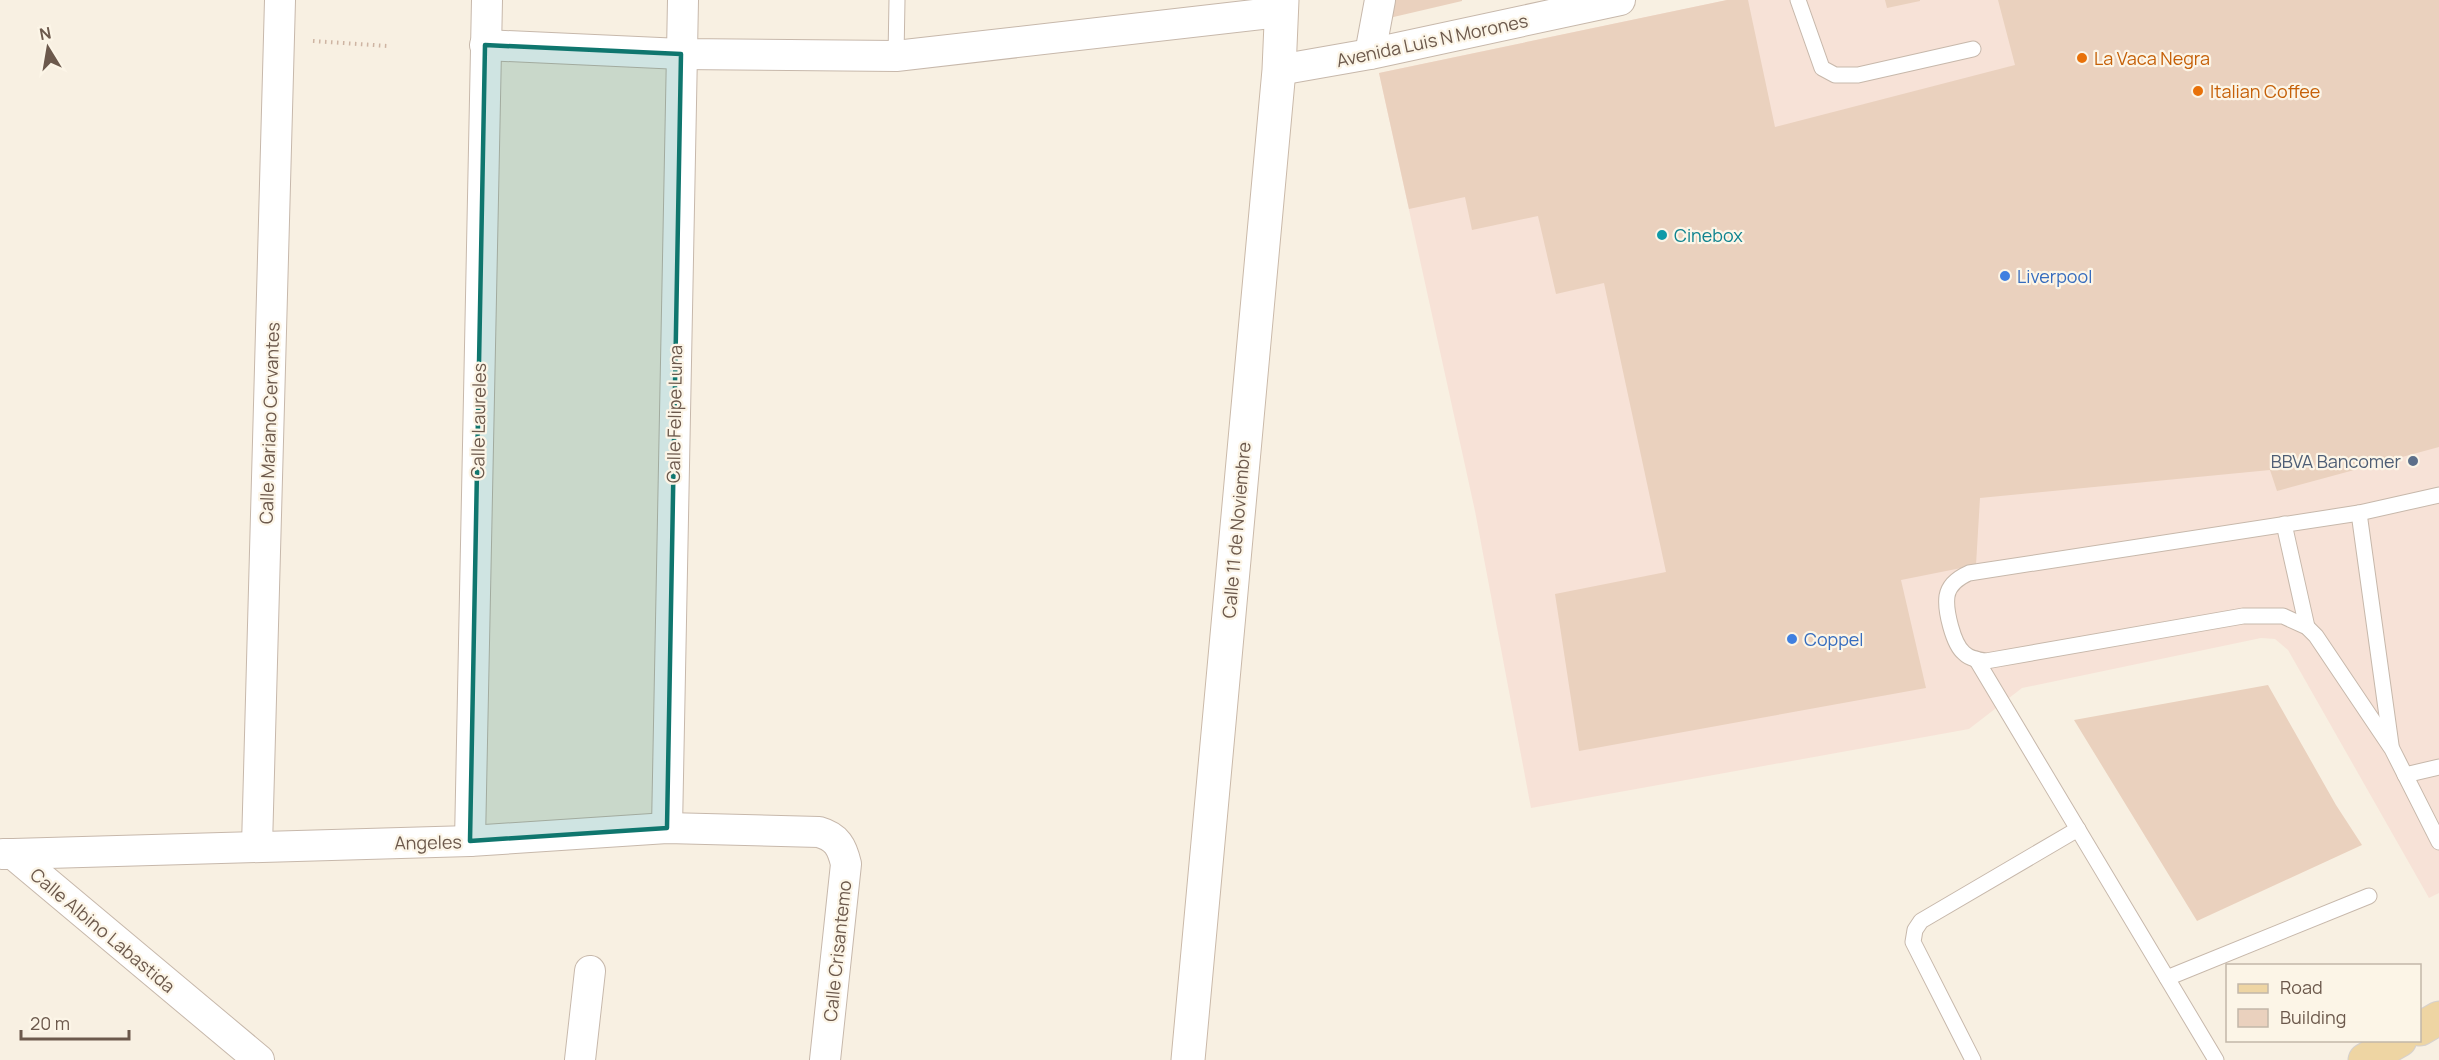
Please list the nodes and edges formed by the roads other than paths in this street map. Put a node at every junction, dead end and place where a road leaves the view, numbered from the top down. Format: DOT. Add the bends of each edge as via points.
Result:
graph roads {
  1 [pos="280,0"];
  2 [pos="487,0"];
  3 [pos="683,0"];
  4 [pos="897,0"];
  5 [pos="1380,0"];
  6 [pos="1620,0"];
  7 [pos="1798,0"];
  8 [pos="1281,6"];
  9 [pos="485,45"];
  10 [pos="1973,49"];
  11 [pos="681,54"];
  12 [pos="1370,54"];
  13 [pos="896,56"];
  14 [pos="1280,70"];
  15 [pos="2439,495"];
  16 [pos="2359,513"];
  17 [pos="2284,524"];
  18 [pos="2307,627"];
  19 [pos="1976,659"];
  20 [pos="2392,749"];
  21 [pos="2439,767"];
  22 [pos="2405,775"];
  23 [pos="667,828"];
  24 [pos="2078,829"];
  25 [pos="470,841"];
  26 [pos="2439,842"];
  27 [pos="839,844"];
  28 [pos="257,846"];
  29 [pos="6,854"];
  30 [pos="2369,896"];
  31 [pos="590,971"];
  32 [pos="2167,978"];
  33 [pos="2439,1018"];
  34 [pos="2421,1028"];
  35 [pos="259,1060"];
  36 [pos="580,1060"];
  37 [pos="825,1060"];
  38 [pos="1188,1060"];
  39 [pos="1973,1060"];
  40 [pos="2216,1060"];
  1 -- 28 [label="street, Calle Mariano Cervantes"];
  2 -- 9 [label="street, Calle Laureles"];
  3 -- 11 [label="street, Calle Felipe Luna"];
  4 -- 13 [label="lane"];
  5 -- 12 [label="street"];
  6 -- 12 [label="street, Avenida Luis N Morones"];
  7 -- 10 [label="lane" via="1822,68 1835,75 1870,73"];
  8 -- 13 [label="street"];
  8 -- 14 [label="street, Calle 11 de Noviembre"];
  9 -- 11 [label="street"];
  9 -- 25 [label="street, Calle Laureles"];
  11 -- 13 [label="street"];
  11 -- 23 [label="street, Calle Felipe Luna"];
  12 -- 14 [label="street, Avenida Luis N Morones"];
  14 -- 38 [label="street, Calle 11 de Noviembre"];
  15 -- 16 [label="lane"];
  16 -- 17 [label="lane"];
  16 -- 20 [label="lane"];
  17 -- 18 [label="lane"];
  17 -- 19 [label="lane" via="1961,577 1947,597 1952,635 1962,652"];
  18 -- 19 [label="lane" via="2283,616 2243,616 1998,661"];
  18 -- 20 [label="lane"];
  19 -- 24 [label="lane"];
  20 -- 22 [label="lane"];
  21 -- 22 [label="lane"];
  22 -- 26 [label="lane"];
  23 -- 25 [label="street, Angeles"];
  23 -- 27 [label="street, Angeles" via="819,832 830,835"];
  24 -- 32 [label="lane"];
  24 -- 39 [label="lane" via="1921,921 1915,930 1913,942"];
  25 -- 28 [label="street, Angeles"];
  27 -- 37 [label="street, Calle Crisantemo" via="846,864"];
  28 -- 29 [label="street, Angeles"];
  29 -- 35 [label="street, Calle Albino Labastida"];
  30 -- 32 [label="lane"];
  31 -- 36 [label="street"];
  32 -- 40 [label="lane"];
  33 -- 34 [label="main road"];
}
